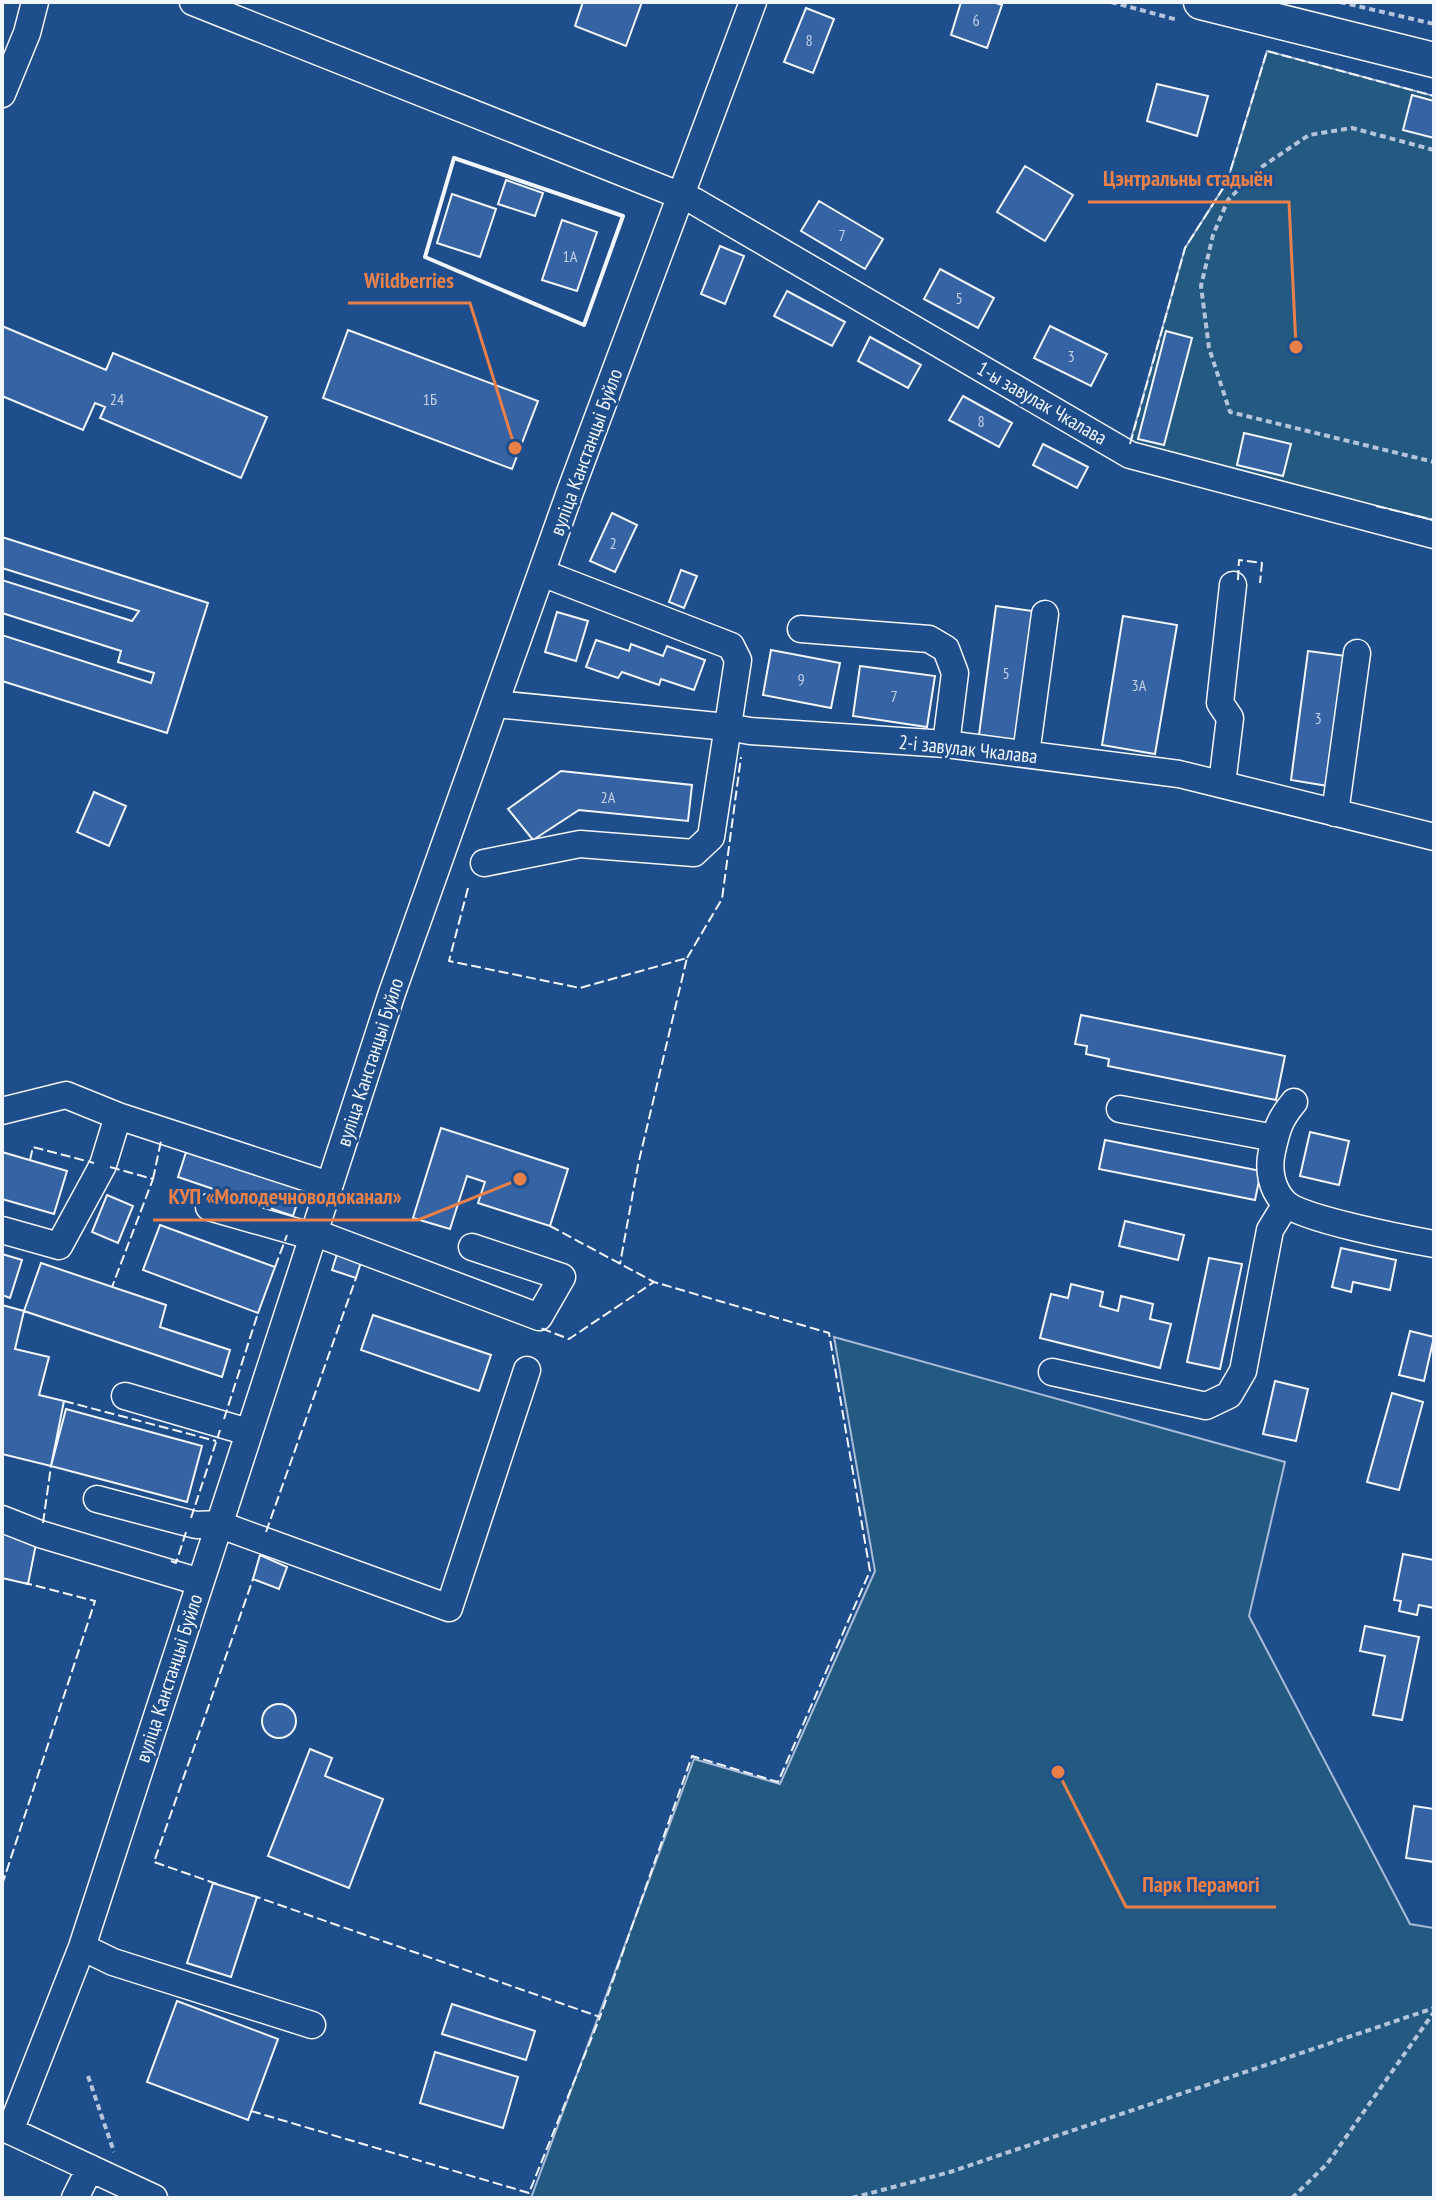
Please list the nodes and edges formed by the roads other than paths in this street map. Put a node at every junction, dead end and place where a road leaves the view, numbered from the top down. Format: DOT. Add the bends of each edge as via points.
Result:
graph roads {
  1 [pos="35,2"];
  2 [pos="193,2"];
  3 [pos="753,2"];
  4 [pos="1201,2"];
  5 [pos="1434,60"];
  6 [pos="2,94"];
  7 [pos="683,196"];
  8 [pos="1434,535"];
  9 [pos="542,573"];
  10 [pos="1233,585"];
  11 [pos="1045,614"];
  12 [pos="801,629"];
  13 [pos="1357,653"];
  14 [pos="496,704"];
  15 [pos="727,727"];
  16 [pos="946,744"];
  17 [pos="1026,754"];
  18 [pos="1222,784"];
  19 [pos="1335,813"];
  20 [pos="1434,837"];
  21 [pos="484,863"];
  22 [pos="1294,1102"];
  23 [pos="1120,1109"];
  24 [pos="2,1111"];
  25 [pos="118,1116"];
  26 [pos="1275,1138"];
  27 [pos="329,1185"];
  28 [pos="1286,1204"];
  29 [pos="209,1207"];
  30 [pos="2,1230"];
  31 [pos="312,1234"];
  32 [pos="1434,1244"];
  33 [pos="472,1247"];
  34 [pos="527,1370"];
  35 [pos="1052,1372"];
  36 [pos="125,1396"];
  37 [pos="248,1432"];
  38 [pos="97,1499"];
  39 [pos="2,1519"];
  40 [pos="218,1524"];
  41 [pos="200,1582"];
  42 [pos="82,1947"];
  43 [pos="312,2025"];
  44 [pos="6,2129"];
  45 [pos="90,2168"];
  46 [pos="75,2198"];
  47 [pos="154,2198"];
  1 -- 6 [label="street"];
  2 -- 7 [label="street, 1-ы завулак Чкалава"];
  3 -- 7 [label="street, вуліца Канстанцыі Буйло"];
  4 -- 5 [label="main road"];
  7 -- 8 [label="street, 1-ы завулак Чкалава" via="1130,455"];
  7 -- 9 [label="street, вуліца Канстанцыі Буйло"];
  9 -- 14 [label="street, вуліца Канстанцыі Буйло"];
  9 -- 15 [label="street" via="731,646 738,660"];
  10 -- 18 [label="street" via="1220,703 1230,718"];
  11 -- 17 [label="street"];
  12 -- 16 [label="street" via="929,639 946,649 955,673"];
  13 -- 19 [label="street"];
  14 -- 15 [label="street, 2-і завулак Чкалава"];
  14 -- 27 [label="street, вуліца Канстанцыі Буйло"];
  15 -- 16 [label="street, 2-і завулак Чкалава"];
  15 -- 21 [label="street" via="711,837 694,853 580,844"];
  16 -- 17 [label="street, 2-і завулак Чкалава"];
  17 -- 18 [label="street, 2-і завулак Чкалава"];
  18 -- 19 [label="street, 2-і завулак Чкалава"];
  19 -- 20 [label="street, 2-і завулак Чкалава"];
  22 -- 26 [label="street" via="1279,1120"];
  23 -- 26 [label="street"];
  24 -- 25 [label="street" via="66,1095"];
  25 -- 27 [label="street"];
  25 -- 30 [label="street" via="103,1165 59,1246"];
  26 -- 28 [label="street" via="1269,1166"];
  27 -- 31 [label="street, вуліца Канстанцыі Буйло"];
  28 -- 32 [label="street" via="1311,1216"];
  28 -- 35 [label="street" via="1270,1230 1243,1371 1229,1395 1206,1406"];
  29 -- 31 [label="street"];
  31 -- 33 [label="street" via="539,1317 562,1277"];
  31 -- 37 [label="street, вуліца Канстанцыі Буйло"];
  34 -- 40 [label="street" via="449,1608"];
  36 -- 37 [label="street"];
  37 -- 40 [label="street, вуліца Канстанцыі Буйло"];
  38 -- 40 [label="street" via="196,1525"];
  39 -- 41 [label="street"];
  40 -- 41 [label="street, вуліца Канстанцыі Буйло"];
  41 -- 42 [label="street, вуліца Канстанцыі Буйло"];
  42 -- 43 [label="street" via="113,1962"];
  42 -- 44 [label="street, вуліца Канстанцыі Буйло"];
  44 -- 45 [label="street"];
  45 -- 46 [label="street"];
  45 -- 47 [label="street"];
}
